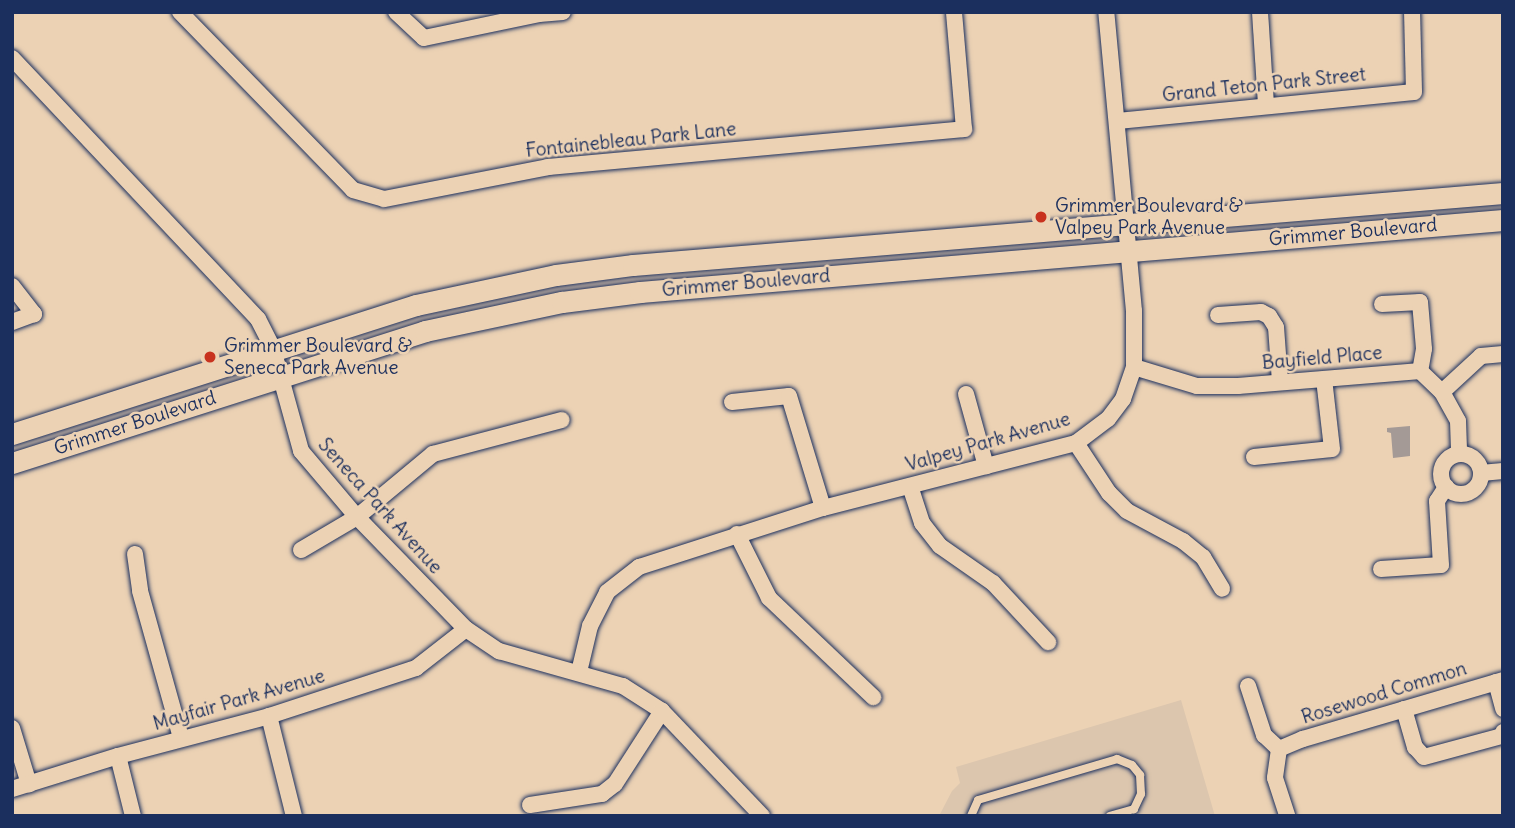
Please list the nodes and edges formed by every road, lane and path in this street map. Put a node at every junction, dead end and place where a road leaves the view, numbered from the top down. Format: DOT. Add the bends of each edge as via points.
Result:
graph roads {
  1 [pos="180,12"];
  2 [pos="396,12"];
  3 [pos="563,12"];
  4 [pos="954,12"];
  5 [pos="1106,12"];
  6 [pos="1260,12"];
  7 [pos="1412,12"];
  8 [pos="12,58"];
  9 [pos="1266,105"];
  10 [pos="1118,121"];
  11 [pos="1503,193"];
  12 [pos="1503,220"];
  13 [pos="1126,225"];
  14 [pos="1129,251"];
  15 [pos="12,286"];
  16 [pos="1382,304"];
  17 [pos="1218,315"];
  18 [pos="12,322"];
  19 [pos="273,349"];
  20 [pos="1503,354"];
  21 [pos="1134,368"];
  22 [pos="1420,371"];
  23 [pos="280,377"];
  24 [pos="1324,379"];
  25 [pos="1280,382"];
  26 [pos="1442,392"];
  27 [pos="966,394"];
  28 [pos="732,402"];
  29 [pos="562,420"];
  30 [pos="12,434"];
  31 [pos="1076,443"];
  32 [pos="1459,454"];
  33 [pos="1254,457"];
  34 [pos="12,463"];
  35 [pos="986,466"];
  36 [pos="1503,471"];
  37 [pos="1481,473"];
  38 [pos="911,486"];
  39 [pos="1446,487"];
  40 [pos="823,508"];
  41 [pos="357,517"];
  42 [pos="737,534"];
  43 [pos="302,550"];
  44 [pos="135,554"];
  45 [pos="1381,569"];
  46 [pos="1222,589"];
  47 [pos="466,629"];
  48 [pos="1048,642"];
  49 [pos="579,672"];
  50 [pos="1499,681"];
  51 [pos="1248,686"];
  52 [pos="873,698"];
  53 [pos="1404,709"];
  54 [pos="1503,709"];
  55 [pos="662,710"];
  56 [pos="268,716"];
  57 [pos="12,729"];
  58 [pos="1503,732"];
  59 [pos="181,738"];
  60 [pos="1279,749"];
  61 [pos="118,756"];
  62 [pos="29,783"];
  63 [pos="12,789"];
  64 [pos="530,805"];
  65 [pos="133,816"];
  66 [pos="294,816"];
  67 [pos="762,816"];
  68 [pos="971,816"];
  69 [pos="1110,816"];
  70 [pos="1287,816"];
  1 -- 4 [label="street, Fontainebleau Park Lane" via="353,190 384,199 548,167 964,129"];
  2 -- 3 [label="street" via="424,38"];
  5 -- 10 [label="street, Valpey Park Avenue"];
  6 -- 9 [label="street"];
  7 -- 9 [label="street, Grand Teton Park Street" via="1414,92"];
  8 -- 19 [label="street, Seneca Park Avenue" via="258,319"];
  9 -- 10 [label="street, Grand Teton Park Street"];
  10 -- 13 [label="street, Valpey Park Avenue"];
  11 -- 13 [label="main road, Grimmer Boulevard"];
  12 -- 14 [label="main road, Grimmer Boulevard"];
  13 -- 14 [label="street, Valpey Park Avenue"];
  13 -- 19 [label="main road, Grimmer Boulevard" via="556,275 416,305"];
  14 -- 21 [label="street, Valpey Park Avenue"];
  14 -- 23 [label="main road, Grimmer Boulevard" via="562,302 425,331"];
  15 -- 18 [label="street" via="34,314"];
  16 -- 22 [label="street" via="1420,302 1424,349"];
  17 -- 25 [label="street" via="1261,312 1269,316 1276,327"];
  19 -- 23 [label="street, Seneca Park Avenue"];
  19 -- 30 [label="main road, Grimmer Boulevard"];
  20 -- 26 [label="street" via="1481,356"];
  21 -- 25 [label="street, Bayfield Place" via="1197,386"];
  21 -- 31 [label="street, Valpey Park Avenue" via="1123,399 1108,419"];
  22 -- 24 [label="street, Bayfield Place"];
  22 -- 26 [label="street"];
  23 -- 34 [label="main road, Grimmer Boulevard"];
  23 -- 41 [label="street, Seneca Park Avenue" via="300,451"];
  24 -- 25 [label="street, Bayfield Place"];
  24 -- 33 [label="street" via="1332,449"];
  26 -- 32 [label="street" via="1458,421"];
  27 -- 35 [label="street"];
  28 -- 40 [label="street" via="789,396"];
  29 -- 41 [label="street" via="433,454"];
  31 -- 35 [label="street, Valpey Park Avenue"];
  31 -- 46 [label="street" via="1109,493 1127,511 1203,556"];
  32 -- 37 [label="street" via="1476,461"];
  32 -- 39 [label="street" via="1443,465 1441,478"];
  35 -- 38 [label="street, Valpey Park Avenue"];
  36 -- 37 [label="street"];
  37 -- 39 [label="street" via="1478,486 1467,493 1454,493"];
  38 -- 40 [label="street, Valpey Park Avenue"];
  38 -- 48 [label="street" via="922,523 940,546 993,583"];
  39 -- 45 [label="street" via="1437,501 1441,565"];
  40 -- 42 [label="street, Valpey Park Avenue"];
  41 -- 43 [label="street"];
  41 -- 47 [label="street, Seneca Park Avenue"];
  42 -- 49 [label="street, Valpey Park Avenue" via="639,567 607,592 590,626"];
  42 -- 52 [label="street" via="769,598"];
  44 -- 59 [label="street" via="140,591"];
  47 -- 49 [label="street, Seneca Park Avenue" via="499,651"];
  47 -- 56 [label="street, Mayfair Park Avenue" via="416,668"];
  49 -- 55 [label="street, Seneca Park Avenue" via="623,686"];
  50 -- 53 [label="street, Rosewood Common"];
  50 -- 54 [label="street"];
  51 -- 60 [label="street" via="1265,735"];
  53 -- 58 [label="street" via="1415,747 1424,757 1502,736"];
  53 -- 60 [label="street, Rosewood Common"];
  55 -- 64 [label="street" via="615,784 602,794"];
  55 -- 67 [label="street, Seneca Park Avenue"];
  56 -- 59 [label="street, Mayfair Park Avenue"];
  56 -- 66 [label="street"];
  57 -- 62 [label="street"];
  59 -- 61 [label="street, Mayfair Park Avenue"];
  60 -- 70 [label="street" via="1275,778"];
  61 -- 62 [label="street, Mayfair Park Avenue"];
  61 -- 65 [label="street"];
  62 -- 63 [label="street, Mayfair Park Avenue"];
  68 -- 69 [label="lane" via="978,800 1117,759 1132,765 1140,775 1141,794 1134,808"];
}
